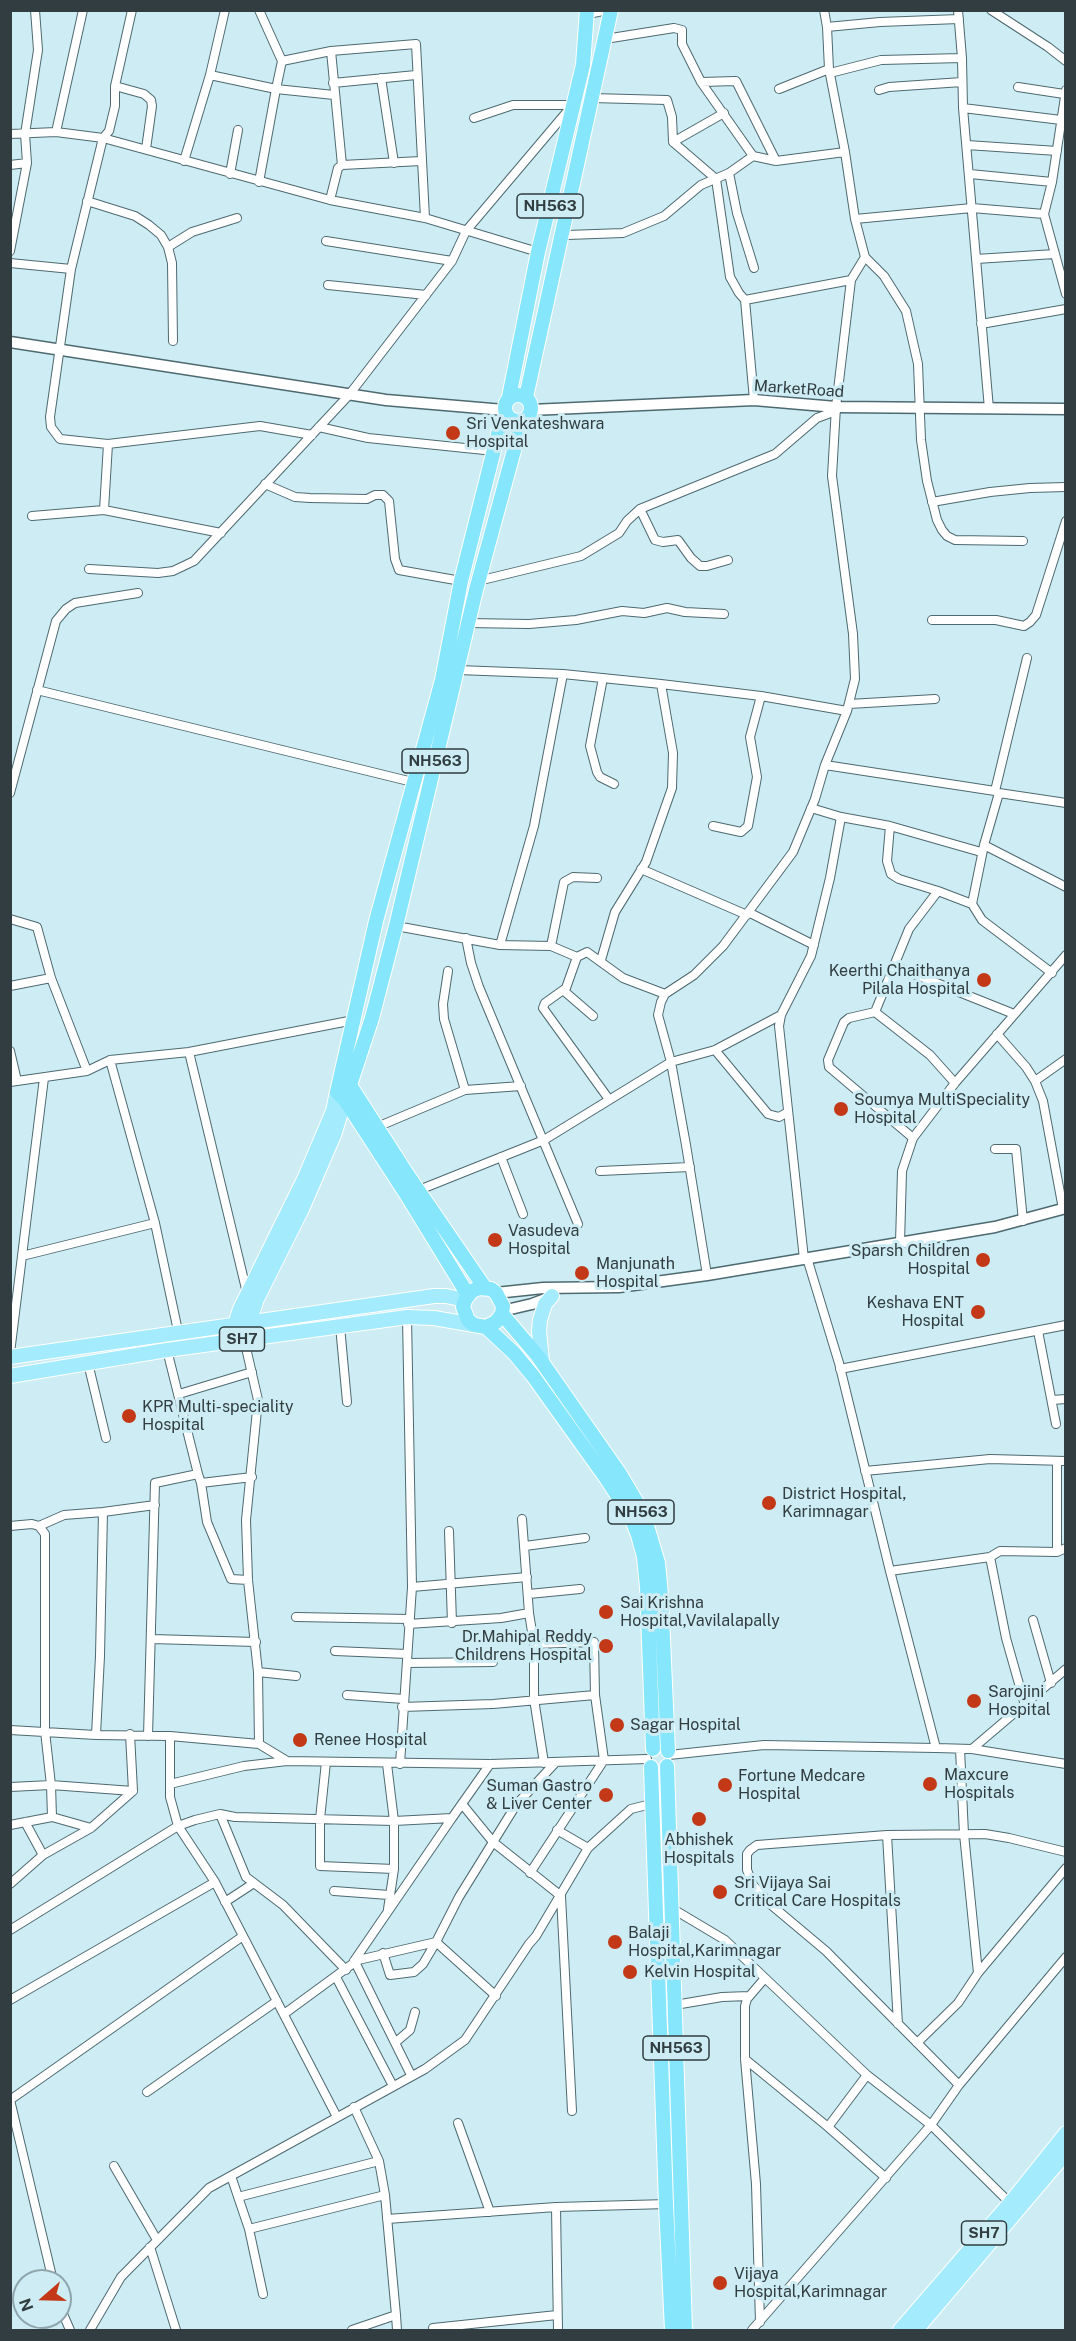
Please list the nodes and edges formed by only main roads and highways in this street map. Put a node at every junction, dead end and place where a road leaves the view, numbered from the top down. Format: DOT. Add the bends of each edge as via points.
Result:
graph roads {
  1 [pos="610,10"];
  2 [pos="587,12"];
  3 [pos="506,407"];
  4 [pos="526,409"];
  5 [pos="347,1081"];
  6 [pos="341,1096"];
  7 [pos="491,1290"];
  8 [pos="552,1296"];
  9 [pos="466,1297"];
  10 [pos="502,1312"];
  11 [pos="249,1322"];
  12 [pos="234,1324"];
  13 [pos="480,1326"];
  14 [pos="238,1340"];
  15 [pos="10,1355"];
  16 [pos="542,1361"];
  17 [pos="10,1376"];
  18 [pos="668,1757"];
  19 [pos="650,1758"];
  20 [pos="1065,2133"];
  21 [pos="1065,2153"];
  22 [pos="672,2331"];
  23 [pos="685,2331"];
  24 [pos="900,2331"];
  25 [pos="916,2331"];
  1 -- 4 [label="highway, NH563"];
  2 -- 3 [label="highway, NH563" via="583,65"];
  3 -- 4 [label="highway" via="513,420"];
  3 -- 4 [label="highway" via="518,394"];
  3 -- 5 [label="highway, NH563" via="461,581 442,680 376,921 354,1020"];
  4 -- 5 [label="highway, NH563" via="478,581 396,926"];
  5 -- 6 [label="highway, NH563"];
  5 -- 7 [label="highway, NH563"];
  6 -- 9 [label="highway, NH563" via="433,1235"];
  6 -- 11 [label="main road" via="334,1135 256,1299"];
  6 -- 12 [label="main road"];
  7 -- 9 [label="highway" via="479,1288"];
  7 -- 10 [label="highway, NH563" via="501,1299"];
  8 -- 16 [label="main road" via="540,1320"];
  9 -- 11 [label="main road, SH7" via="435,1296"];
  9 -- 13 [label="highway, NH563" via="465,1314"];
  10 -- 13 [label="highway" via="496,1322"];
  10 -- 16 [label="highway, NH563"];
  11 -- 12 [label="main road, SH7"];
  11 -- 14 [label="main road"];
  12 -- 14 [label="main road"];
  12 -- 15 [label="main road, SH7"];
  13 -- 14 [label="main road, SH7" via="407,1317"];
  13 -- 19 [label="highway, NH563" via="514,1353 533,1376 606,1478 634,1525 644,1557 647,1587"];
  14 -- 17 [label="main road, SH7"];
  16 -- 18 [label="highway, NH563" via="620,1474 647,1526 658,1563 661,1595"];
  18 -- 19 [label="highway" via="661,1747"];
  18 -- 19 [label="highway" via="658,1770"];
  18 -- 23 [label="highway, NH563"];
  19 -- 22 [label="highway, NH563"];
  20 -- 24 [label="main road, SH7"];
  21 -- 25 [label="main road, SH7"];
}
